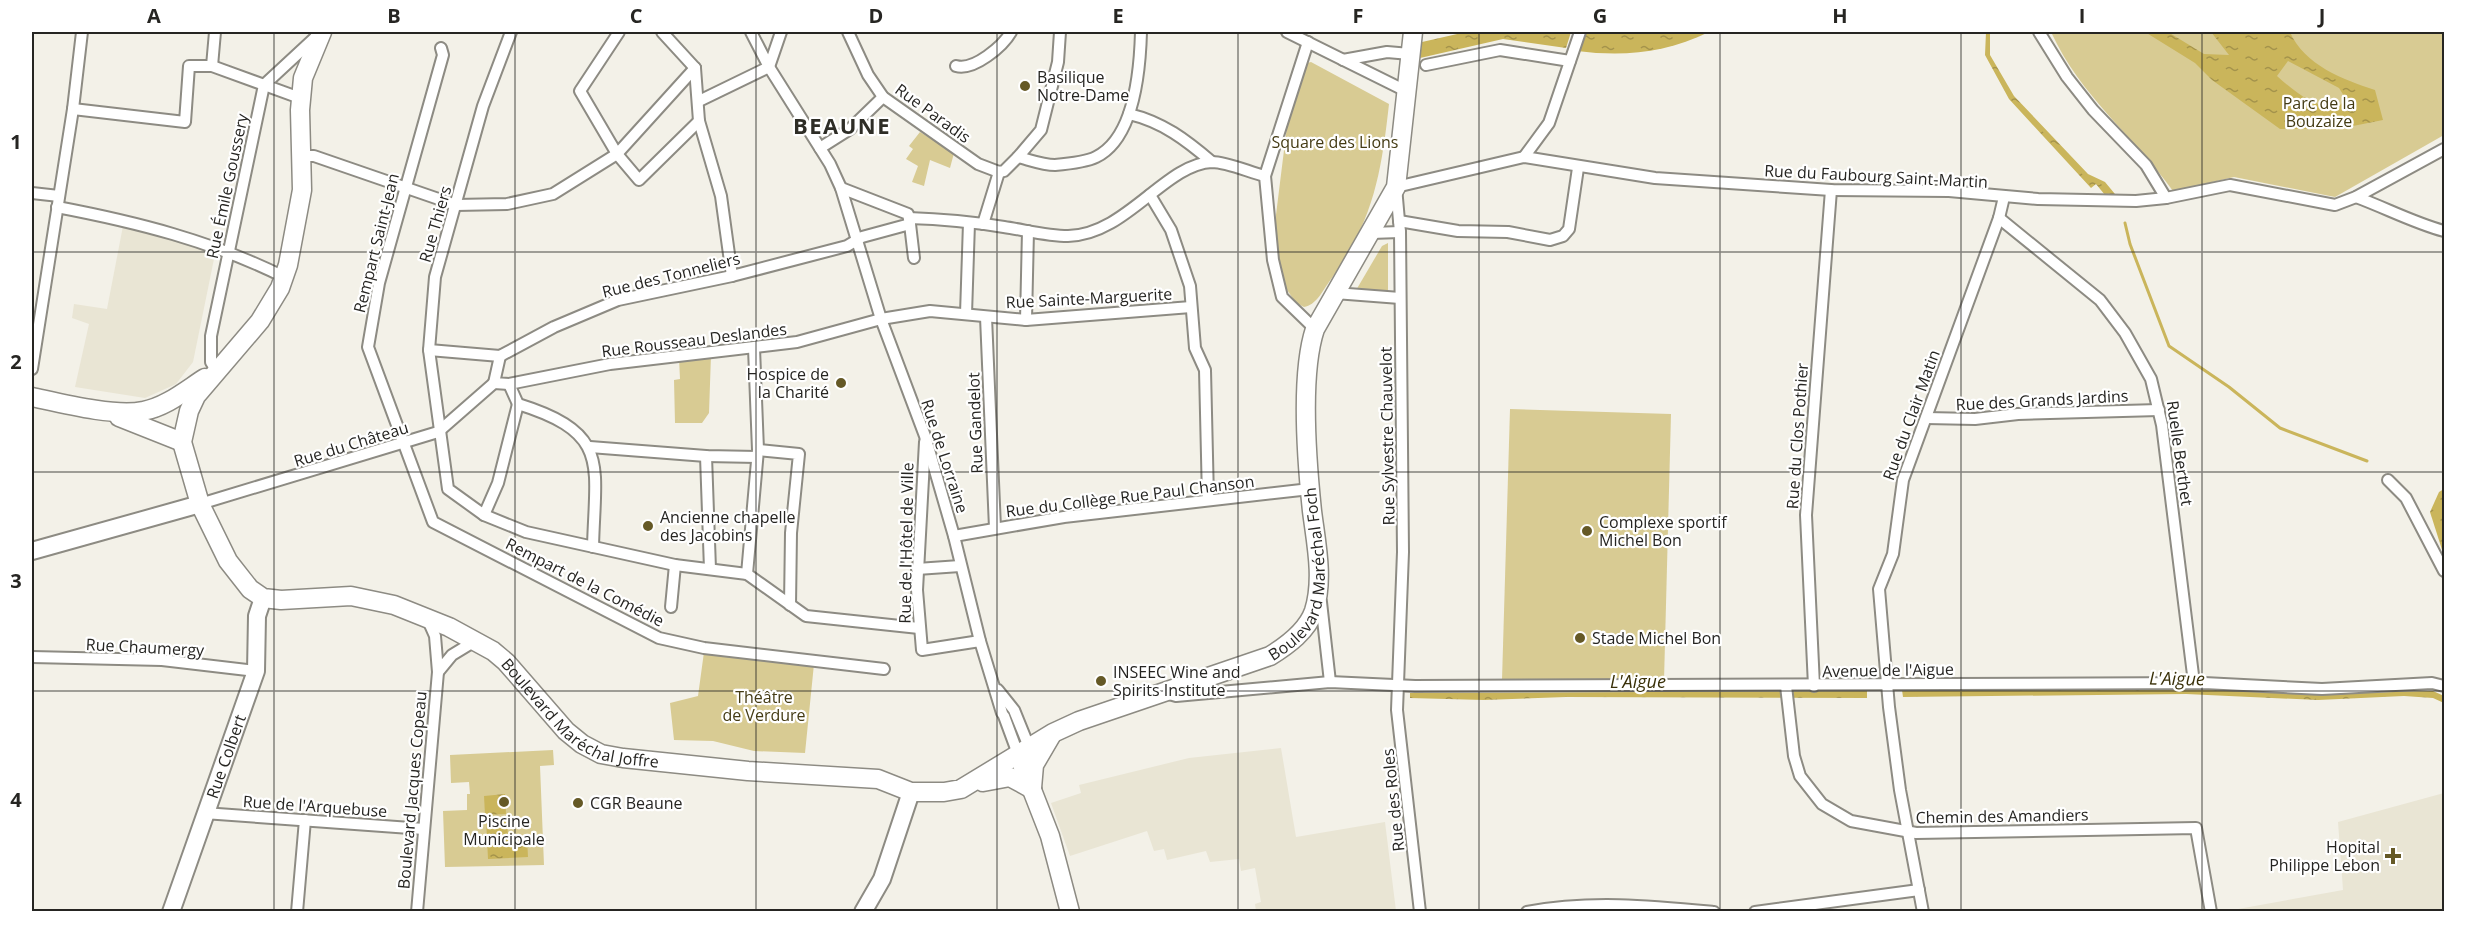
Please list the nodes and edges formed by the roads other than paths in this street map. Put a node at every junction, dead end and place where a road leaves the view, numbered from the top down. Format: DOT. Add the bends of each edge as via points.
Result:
graph roads {
  1 [pos="82,32"];
  2 [pos="215,32"];
  3 [pos="322,32"];
  4 [pos="511,32"];
  5 [pos="619,32"];
  6 [pos="662,32"];
  7 [pos="751,32"];
  8 [pos="781,32"];
  9 [pos="848,32"];
  10 [pos="1011,32"];
  11 [pos="1060,32"];
  12 [pos="1141,32"];
  13 [pos="1287,32"];
  14 [pos="1413,32"];
  15 [pos="1580,32"];
  16 [pos="2039,32"];
  17 [pos="1308,42"];
  18 [pos="441,48"];
  19 [pos="1410,54"];
  20 [pos="1343,60"];
  21 [pos="1570,61"];
  22 [pos="1426,65"];
  23 [pos="212,66"];
  24 [pos="769,66"];
  25 [pos="956,66"];
  26 [pos="695,68"];
  27 [pos="264,86"];
  28 [pos="1406,91"];
  29 [pos="883,97"];
  30 [pos="300,99"];
  31 [pos="699,101"];
  32 [pos="73,109"];
  33 [pos="1129,114"];
  34 [pos="699,121"];
  35 [pos="820,148"];
  36 [pos="2445,149"];
  37 [pos="616,154"];
  38 [pos="303,156"];
  39 [pos="1018,157"];
  40 [pos="1524,158"];
  41 [pos="1212,162"];
  42 [pos="1578,168"];
  43 [pos="999,172"];
  44 [pos="1264,176"];
  45 [pos="1396,187"];
  46 [pos="405,188"];
  47 [pos="841,188"];
  48 [pos="1831,190"];
  49 [pos="32,193"];
  50 [pos="1150,195"];
  51 [pos="2004,196"];
  52 [pos="2356,197"];
  53 [pos="2166,198"];
  54 [pos="58,201"];
  55 [pos="456,205"];
  56 [pos="1999,218"];
  57 [pos="910,221"];
  58 [pos="969,223"];
  59 [pos="983,224"];
  60 [pos="1400,227"];
  61 [pos="1028,231"];
  62 [pos="2445,231"];
  63 [pos="1371,233"];
  64 [pos="856,240"];
  65 [pos="230,252"];
  66 [pos="914,258"];
  67 [pos="732,276"];
  68 [pos="284,277"];
  69 [pos="1335,292"];
  70 [pos="1401,298"];
  71 [pos="1191,307"];
  72 [pos="966,314"];
  73 [pos="986,317"];
  74 [pos="881,319"];
  75 [pos="1026,320"];
  76 [pos="1315,329"];
  77 [pos="754,348"];
  78 [pos="429,350"];
  79 [pos="500,356"];
  80 [pos="32,369"];
  81 [pos="216,370"];
  82 [pos="494,383"];
  83 [pos="509,384"];
  84 [pos="32,397"];
  85 [pos="518,404"];
  86 [pos="99,409"];
  87 [pos="2159,410"];
  88 [pos="1926,418"];
  89 [pos="438,432"];
  90 [pos="925,436"];
  91 [pos="182,442"];
  92 [pos="405,443"];
  93 [pos="590,447"];
  94 [pos="758,454"];
  95 [pos="706,456"];
  96 [pos="2388,480"];
  97 [pos="1310,489"];
  98 [pos="1208,499"];
  99 [pos="200,504"];
  100 [pos="484,515"];
  101 [pos="995,528"];
  102 [pos="954,536"];
  103 [pos="593,548"];
  104 [pos="32,551"];
  105 [pos="675,565"];
  106 [pos="960,566"];
  107 [pos="710,569"];
  108 [pos="917,569"];
  109 [pos="2445,571"];
  110 [pos="747,574"];
  111 [pos="1319,588"];
  112 [pos="263,598"];
  113 [pos="790,604"];
  114 [pos="671,607"];
  115 [pos="427,618"];
  116 [pos="1306,625"];
  117 [pos="919,628"];
  118 [pos="1324,633"];
  119 [pos="475,641"];
  120 [pos="980,641"];
  121 [pos="32,657"];
  122 [pos="884,669"];
  123 [pos="256,671"];
  124 [pos="438,672"];
  125 [pos="1330,682"];
  126 [pos="2194,683"];
  127 [pos="993,684"];
  128 [pos="1398,686"];
  129 [pos="1814,686"];
  130 [pos="2445,686"];
  131 [pos="1162,692"];
  132 [pos="1786,692"];
  133 [pos="1888,692"];
  134 [pos="1027,755"];
  135 [pos="961,789"];
  136 [pos="1032,789"];
  137 [pos="911,792"];
  138 [pos="204,813"];
  139 [pos="305,820"];
  140 [pos="424,829"];
  141 [pos="1909,833"];
  142 [pos="1919,890"];
  143 [pos="171,912"];
  144 [pos="297,912"];
  145 [pos="417,912"];
  146 [pos="863,912"];
  147 [pos="1070,912"];
  148 [pos="1420,912"];
  149 [pos="1527,912"];
  150 [pos="1714,912"];
  151 [pos="1755,912"];
  152 [pos="1923,912"];
  153 [pos="2211,912"];
  1 -- 32 [label="street"];
  2 -- 23 [label="street"];
  3 -- 27 [label="street"];
  3 -- 30 [label="main road" via="303,78"];
  4 -- 55 [label="street, Rue Thiers" via="483,106"];
  5 -- 37 [label="street" via="580,91"];
  6 -- 26 [label="street"];
  7 -- 24 [label="street, Rue de Lorraine"];
  8 -- 24 [label="street"];
  9 -- 29 [label="street, Rue Paradis"];
  10 -- 25 [label="street" via="1005,41 971,65"];
  11 -- 39 [label="street" via="1058,62 1041,130"];
  12 -- 33 [label="street" via="1140,64"];
  13 -- 17 [label="street"];
  14 -- 19 [label="main road, Boulevard Maréchal Foch"];
  15 -- 21 [label="street"];
  16 -- 53 [label="street" via="2067,77 2146,165"];
  17 -- 20 [label="street"];
  17 -- 44 [label="street"];
  18 -- 46 [label="street, Rempart Saint-Jean" via="443,54"];
  19 -- 20 [label="street" via="1387,52"];
  19 -- 28 [label="main road, Boulevard Maréchal Foch"];
  20 -- 28 [label="street"];
  21 -- 22 [label="street" via="1500,50"];
  21 -- 40 [label="street" via="1549,123"];
  23 -- 27 [label="street"];
  23 -- 32 [label="street" via="189,66 185,122"];
  24 -- 31 [label="street"];
  24 -- 35 [label="street, Rue de Lorraine"];
  26 -- 31 [label="street"];
  26 -- 37 [label="street"];
  27 -- 30 [label="street"];
  27 -- 65 [label="street, Rue Émile Goussery"];
  28 -- 45 [label="main road, Boulevard Maréchal Foch"];
  29 -- 35 [label="street" via="850,129"];
  29 -- 43 [label="street, Rue Paradis" via="978,164"];
  30 -- 38 [label="main road"];
  31 -- 34 [label="street"];
  32 -- 54 [label="street"];
  33 -- 39 [label="street" via="1108,148 1095,158 1054,165"];
  33 -- 41 [label="street" via="1147,118 1182,136"];
  34 -- 37 [label="street" via="639,180"];
  34 -- 67 [label="street" via="721,196"];
  35 -- 47 [label="street, Rue de Lorraine"];
  36 -- 52 [label="street, Rue du Faubourg Saint-Martin"];
  37 -- 55 [label="street" via="553,194 507,204"];
  38 -- 46 [label="street" via="314,156"];
  38 -- 68 [label="main road" via="297,228"];
  39 -- 43 [label="street"];
  40 -- 42 [label="street, Rue du Faubourg Saint-Martin"];
  40 -- 45 [label="street, Rue du Faubourg Saint-Martin"];
  41 -- 44 [label="street"];
  41 -- 50 [label="street" via="1190,169"];
  42 -- 48 [label="street, Rue du Faubourg Saint-Martin" via="1655,178"];
  42 -- 60 [label="street" via="1569,229 1563,236 1550,240 1508,232"];
  43 -- 59 [label="street"];
  44 -- 76 [label="street" via="1273,260 1282,297"];
  45 -- 60 [label="street, Rue Sylvestre Chauvelot"];
  45 -- 63 [label="main road, Boulevard Maréchal Foch"];
  46 -- 55 [label="street"];
  46 -- 92 [label="street, Rempart Saint-Jean" via="379,283 368,347"];
  47 -- 57 [label="street" via="908,214"];
  47 -- 64 [label="street, Rue de Lorraine"];
  48 -- 51 [label="street, Rue du Faubourg Saint-Martin" via="1949,191"];
  48 -- 129 [label="street, Rue du Clos Pothier" via="1806,515"];
  49 -- 54 [label="street"];
  50 -- 61 [label="street" via="1129,213 1098,229 1068,236"];
  50 -- 71 [label="street" via="1171,230 1190,286"];
  51 -- 53 [label="street, Rue du Faubourg Saint-Martin" via="2136,201"];
  51 -- 56 [label="street, Rue du Clair Matin"];
  52 -- 53 [label="street, Rue du Faubourg Saint-Martin" via="2335,205 2230,185"];
  52 -- 62 [label="street" via="2414,223"];
  54 -- 65 [label="street"];
  54 -- 80 [label="street"];
  55 -- 78 [label="street, Rue Thiers" via="435,277"];
  56 -- 87 [label="street, Ruelle Berthet" via="2080,281 2106,308 2134,347 2156,391"];
  56 -- 88 [label="street, Rue du Clair Matin"];
  57 -- 58 [label="street"];
  57 -- 64 [label="street, Rue des Tonneliers"];
  57 -- 66 [label="street"];
  58 -- 59 [label="street"];
  58 -- 72 [label="street"];
  59 -- 61 [label="street"];
  60 -- 63 [label="street"];
  60 -- 70 [label="street, Rue Sylvestre Chauvelot"];
  61 -- 75 [label="street"];
  63 -- 69 [label="main road, Boulevard Maréchal Foch"];
  64 -- 67 [label="street, Rue des Tonneliers"];
  64 -- 74 [label="street, Rue de Lorraine"];
  65 -- 68 [label="street"];
  65 -- 81 [label="street, Rue Émile Goussery" via="211,336 211,362"];
  67 -- 79 [label="street, Rue des Tonneliers" via="618,300 554,327"];
  68 -- 81 [label="main road" via="253,330"];
  69 -- 70 [label="street"];
  69 -- 76 [label="main road, Boulevard Maréchal Foch"];
  70 -- 128 [label="street, Rue Sylvestre Chauvelot" via="1403,552"];
  71 -- 75 [label="street, Rue Sainte-Marguerite"];
  71 -- 98 [label="street" via="1195,348 1205,370"];
  72 -- 73 [label="street, Rue Sainte-Marguerite"];
  72 -- 74 [label="street, Rue Sainte-Marguerite" via="930,311"];
  73 -- 75 [label="street, Rue Sainte-Marguerite"];
  73 -- 101 [label="street, Rue Gandelot"];
  74 -- 77 [label="street, Rue Rousseau Deslandes" via="797,342"];
  74 -- 90 [label="street, Rue de Lorraine"];
  76 -- 97 [label="main road, Boulevard Maréchal Foch" via="1307,366"];
  77 -- 83 [label="street, Rue Rousseau Deslandes" via="610,364"];
  77 -- 94 [label="street"];
  78 -- 79 [label="street"];
  78 -- 89 [label="street, Rue Thiers"];
  79 -- 82 [label="street"];
  81 -- 86 [label="main road" via="176,398 144,411"];
  81 -- 91 [label="main road" via="196,396"];
  82 -- 83 [label="street, Rue Rousseau Deslandes"];
  82 -- 89 [label="street, Rue du Château"];
  83 -- 85 [label="street"];
  84 -- 86 [label="main road"];
  85 -- 93 [label="street" via="566,424"];
  85 -- 100 [label="street" via="498,483"];
  86 -- 91 [label="main road"];
  87 -- 88 [label="street, Rue des Grands Jardins"];
  87 -- 126 [label="street, Ruelle Berthet"];
  88 -- 133 [label="street, Rue du Clair Matin" via="1903,480 1893,554 1879,589"];
  89 -- 92 [label="street, Rue du Château"];
  89 -- 100 [label="street, Rue Thiers" via="448,489"];
  90 -- 102 [label="street, Rue de Lorraine"];
  90 -- 108 [label="street, Rue de l'Hôtel de Ville"];
  91 -- 99 [label="main road"];
  92 -- 99 [label="street, Rue du Château"];
  92 -- 122 [label="street, Rempart de la Comédie" via="433,522 659,638 704,648"];
  93 -- 95 [label="street"];
  93 -- 103 [label="street" via="595,461"];
  94 -- 95 [label="street"];
  94 -- 110 [label="street"];
  94 -- 113 [label="street" via="799,454 791,532"];
  95 -- 107 [label="street"];
  96 -- 109 [label="street" via="2406,498"];
  97 -- 98 [label="street, Rue du Collège Rue Paul Chanson"];
  97 -- 111 [label="main road, Boulevard Maréchal Foch"];
  98 -- 101 [label="street, Rue du Collège Rue Paul Chanson"];
  99 -- 104 [label="street"];
  99 -- 112 [label="main road" via="228,561 250,589"];
  100 -- 103 [label="street, Rue Thiers" via="526,532"];
  101 -- 102 [label="street, Rue du Collège Rue Paul Chanson"];
  102 -- 106 [label="street, Rue de Lorraine"];
  103 -- 105 [label="street, Rue Thiers"];
  105 -- 107 [label="street, Rue Thiers"];
  105 -- 114 [label="street"];
  106 -- 108 [label="street"];
  106 -- 120 [label="street, Rue de Lorraine"];
  107 -- 110 [label="street, Rue Thiers"];
  108 -- 117 [label="street, Rue de l'Hôtel de Ville"];
  110 -- 113 [label="street"];
  111 -- 116 [label="main road, Boulevard Maréchal Foch" via="1314,612"];
  111 -- 118 [label="street"];
  112 -- 115 [label="main road, Boulevard Maréchal Joffre" via="351,596 394,605"];
  112 -- 123 [label="street, Rue Colbert" via="257,616"];
  113 -- 117 [label="street" via="806,616"];
  115 -- 119 [label="main road, Boulevard Maréchal Joffre"];
  115 -- 124 [label="street, Boulevard Jacques Copeau" via="435,636"];
  116 -- 118 [label="street"];
  116 -- 131 [label="main road, Boulevard Maréchal Foch" via="1270,656"];
  117 -- 120 [label="street, Rue de l'Hôtel de Ville" via="922,650"];
  118 -- 125 [label="street"];
  119 -- 124 [label="street, Boulevard Jacques Copeau" via="452,655"];
  119 -- 137 [label="main road, Boulevard Maréchal Joffre" via="506,662 566,731 601,754 748,771 878,779"];
  120 -- 127 [label="street, Rue de Lorraine"];
  121 -- 123 [label="street, Rue Chaumergy" via="162,660"];
  123 -- 138 [label="street, Rue Colbert"];
  124 -- 140 [label="street, Boulevard Jacques Copeau"];
  125 -- 128 [label="street, Avenue de l'Aigue"];
  125 -- 131 [label="street, Avenue de l'Aigue" via="1176,696"];
  126 -- 130 [label="street, Avenue de l'Aigue" via="2322,689 2432,682"];
  126 -- 133 [label="street, Avenue de l'Aigue"];
  127 -- 134 [label="street, Rue de Lorraine" via="1003,714"];
  127 -- 134 [label="street, Rue de Lorraine" via="1014,710"];
  128 -- 132 [label="street, Avenue de l'Aigue"];
  128 -- 148 [label="street, Rue des Roles" via="1397,710"];
  129 -- 132 [label="street, Avenue de l'Aigue"];
  129 -- 133 [label="street, Avenue de l'Aigue"];
  131 -- 134 [label="main road, Boulevard Maréchal Foch" via="1053,733"];
  132 -- 141 [label="street, Chemin des Amandiers" via="1794,756 1808,789 1835,813 1851,821"];
  133 -- 141 [label="street, Rue du Clair Matin"];
  134 -- 135 [label="main road, Boulevard Maréchal Joffre"];
  134 -- 136 [label="main road"];
  135 -- 136 [label="main road" via="1010,777"];
  135 -- 137 [label="main road, Boulevard Maréchal Joffre"];
  136 -- 147 [label="main road" via="1050,836"];
  137 -- 146 [label="street" via="882,879"];
  138 -- 139 [label="street, Rue de l'Arquebuse"];
  138 -- 143 [label="street, Rue Colbert"];
  139 -- 140 [label="street, Rue de l'Arquebuse"];
  139 -- 144 [label="street"];
  140 -- 145 [label="street, Boulevard Jacques Copeau"];
  141 -- 142 [label="street, Rue du Clair Matin"];
  141 -- 153 [label="street, Chemin des Amandiers" via="2196,828"];
  142 -- 151 [label="street"];
  142 -- 152 [label="street, Rue du Clair Matin"];
  149 -- 150 [label="street" via="1619,903"];
}
